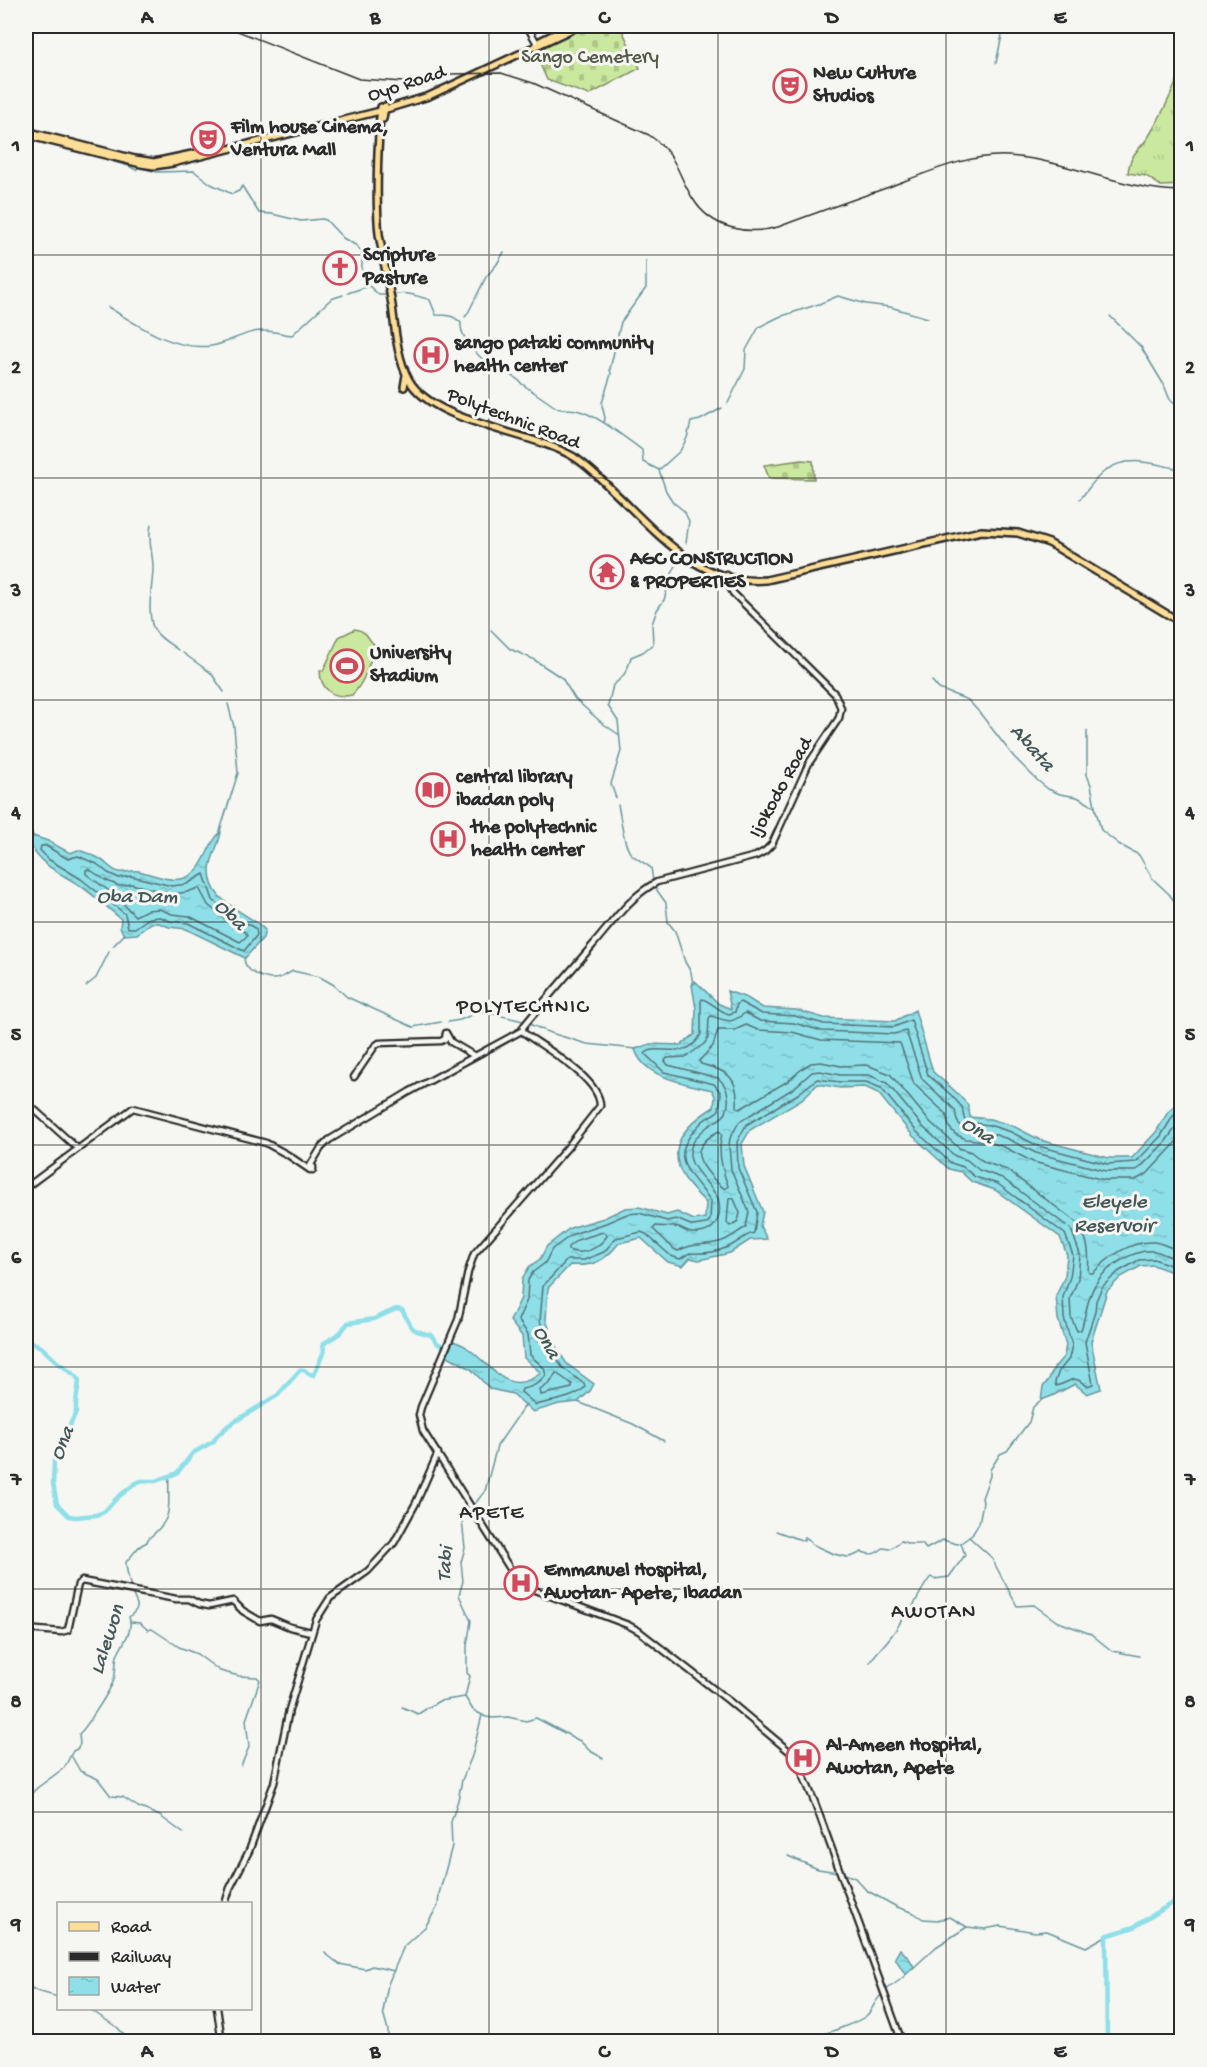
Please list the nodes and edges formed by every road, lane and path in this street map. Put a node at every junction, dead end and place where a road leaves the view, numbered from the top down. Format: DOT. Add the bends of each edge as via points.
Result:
graph roads {
  1 [pos="527,26"];
  2 [pos="570,26"];
  3 [pos="579,26"];
  4 [pos="538,44"];
  5 [pos="382,108"];
  6 [pos="372,113"];
  7 [pos="380,118"];
  8 [pos="26,133"];
  9 [pos="283,133"];
  10 [pos="380,142"];
  11 [pos="410,378"];
  12 [pos="416,390"];
  13 [pos="485,422"];
  14 [pos="729,578"];
  15 [pos="1182,621"];
  16 [pos="523,1030"];
  17 [pos="473,1055"];
  18 [pos="354,1077"];
  19 [pos="26,1102"];
  20 [pos="77,1149"];
  21 [pos="28,1186"];
  22 [pos="438,1453"];
  23 [pos="26,1629"];
  24 [pos="311,1632"];
  25 [pos="226,1902"];
  26 [pos="217,2010"];
  27 [pos="222,2042"];
  28 [pos="902,2042"];
  1 -- 4 [label="main road"];
  2 -- 4 [label="main road, Oyo Road"];
  3 -- 4 [label="main road, Oyo Road"];
  4 -- 5 [label="main road, Oyo Road" via="436,91"];
  5 -- 6 [label="main road, Oyo Road"];
  5 -- 7 [label="main road, Polytechnic Road"];
  5 -- 9 [label="main road, Oyo Road"];
  5 -- 10 [label="main road, Polytechnic Road"];
  6 -- 7 [label="main road"];
  6 -- 9 [label="main road, Oyo Road"];
  7 -- 10 [label="main road, Polytechnic Road"];
  8 -- 9 [label="main road, Oyo Road" via="154,162"];
  10 -- 11 [label="main road, Polytechnic Road" via="384,249"];
  11 -- 12 [label="main road, Polytechnic Road"];
  11 -- 12 [label="main road" via="405,388"];
  11 -- 13 [label="main road, Polytechnic Road" via="434,401"];
  12 -- 13 [label="main road, Polytechnic Road" via="441,408"];
  13 -- 14 [label="main road, Polytechnic Road" via="552,443 577,456 684,553"];
  14 -- 15 [label="main road, Polytechnic Road" via="775,574 974,528 997,527 1035,534 1061,547"];
  14 -- 16 [label="main road, Ijokodo Road" via="737,598 835,694 841,713 836,725 809,763 768,849 756,856 651,885 630,902"];
  16 -- 17 [label="main road"];
  16 -- 22 [label="main road" via="581,1076 597,1093 600,1106 474,1254 462,1306 419,1415 423,1431"];
  17 -- 18 [label="main road" via="451,1042 446,1033 441,1041 379,1043"];
  17 -- 20 [label="main road" via="329,1140 311,1168 266,1143 135,1108"];
  19 -- 20 [label="main road"];
  20 -- 21 [label="main road"];
  22 -- 24 [label="main road" via="394,1543 368,1571 330,1598"];
  22 -- 28 [label="main road" via="524,1586 639,1631 792,1753 815,1803"];
  23 -- 24 [label="main road" via="68,1630 80,1581 189,1599 203,1605 233,1601 260,1620 271,1619"];
  24 -- 25 [label="main road" via="274,1783"];
  26 -- 27 [label="main road"];
}
